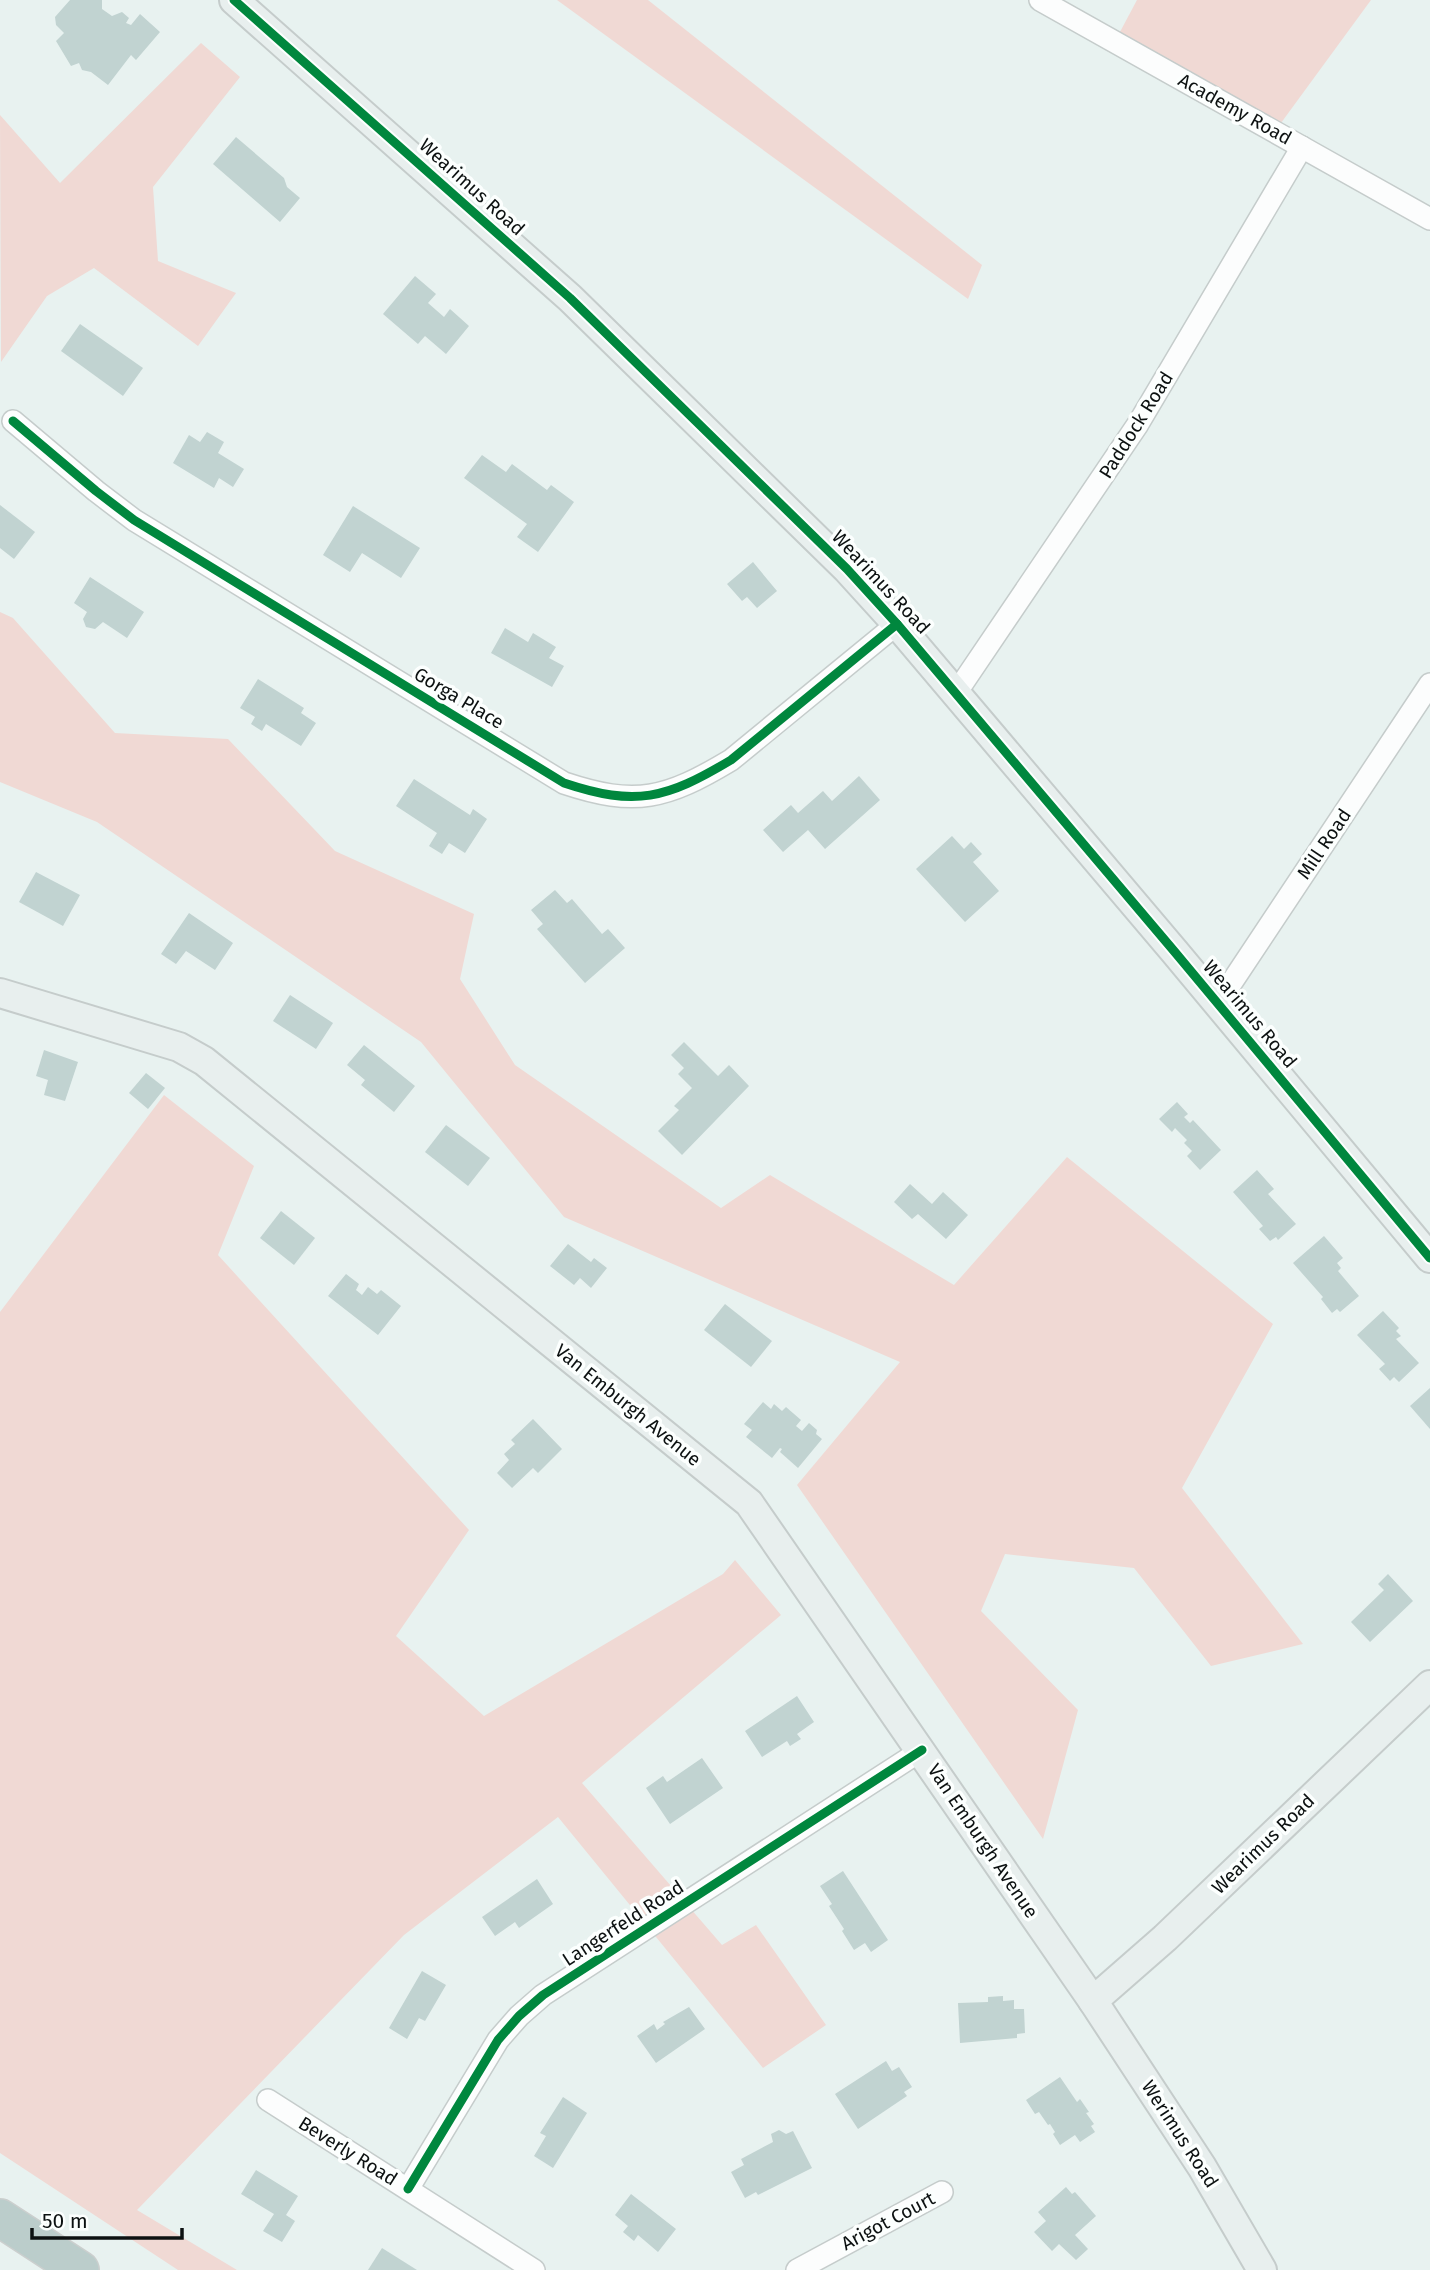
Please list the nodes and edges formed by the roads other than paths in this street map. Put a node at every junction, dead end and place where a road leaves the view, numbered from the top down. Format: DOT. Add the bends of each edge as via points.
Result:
graph roads {
  1 [pos="234,0"];
  2 [pos="1040,0"];
  3 [pos="1302,147"];
  4 [pos="1430,219"];
  5 [pos="13,421"];
  6 [pos="897,624"];
  7 [pos="1430,684"];
  8 [pos="956,693"];
  9 [pos="0,993"];
  10 [pos="1218,1003"];
  11 [pos="1430,1258"];
  12 [pos="1430,1685"];
  13 [pos="922,1750"];
  14 [pos="1093,2001"];
  15 [pos="268,2100"];
  16 [pos="408,2189"];
  17 [pos="942,2192"];
  18 [pos="0,2218"];
  19 [pos="80,2270"];
  20 [pos="534,2270"];
  21 [pos="797,2270"];
  22 [pos="1262,2270"];
  1 -- 6 [label="street, Wearimus Road" via="579,306 848,569"];
  2 -- 3 [label="street, Academy Road"];
  3 -- 4 [label="street, Academy Road"];
  3 -- 8 [label="street, Paddock Road" via="1138,424"];
  5 -- 6 [label="street, Gorga Place" via="134,520 564,783 593,792 645,797 702,778 731,761"];
  6 -- 8 [label="street, Wearimus Road"];
  7 -- 10 [label="street, Mill Road"];
  8 -- 10 [label="street, Wearimus Road"];
  9 -- 13 [label="street, Van Emburgh Avenue" via="179,1048 204,1061 749,1503"];
  10 -- 11 [label="street, Wearimus Road"];
  12 -- 14 [label="street, Wearimus Road"];
  13 -- 14 [label="street, Van Emburgh Avenue"];
  13 -- 16 [label="street, Langerfeld Road" via="535,2002 498,2040"];
  14 -- 22 [label="street, Werimus Road" via="1202,2167"];
  15 -- 16 [label="street, Beverly Road"];
  16 -- 20 [label="street, Beverly Road"];
  17 -- 21 [label="street, Arigot Court"];
  18 -- 19 [label="highway"];
}
